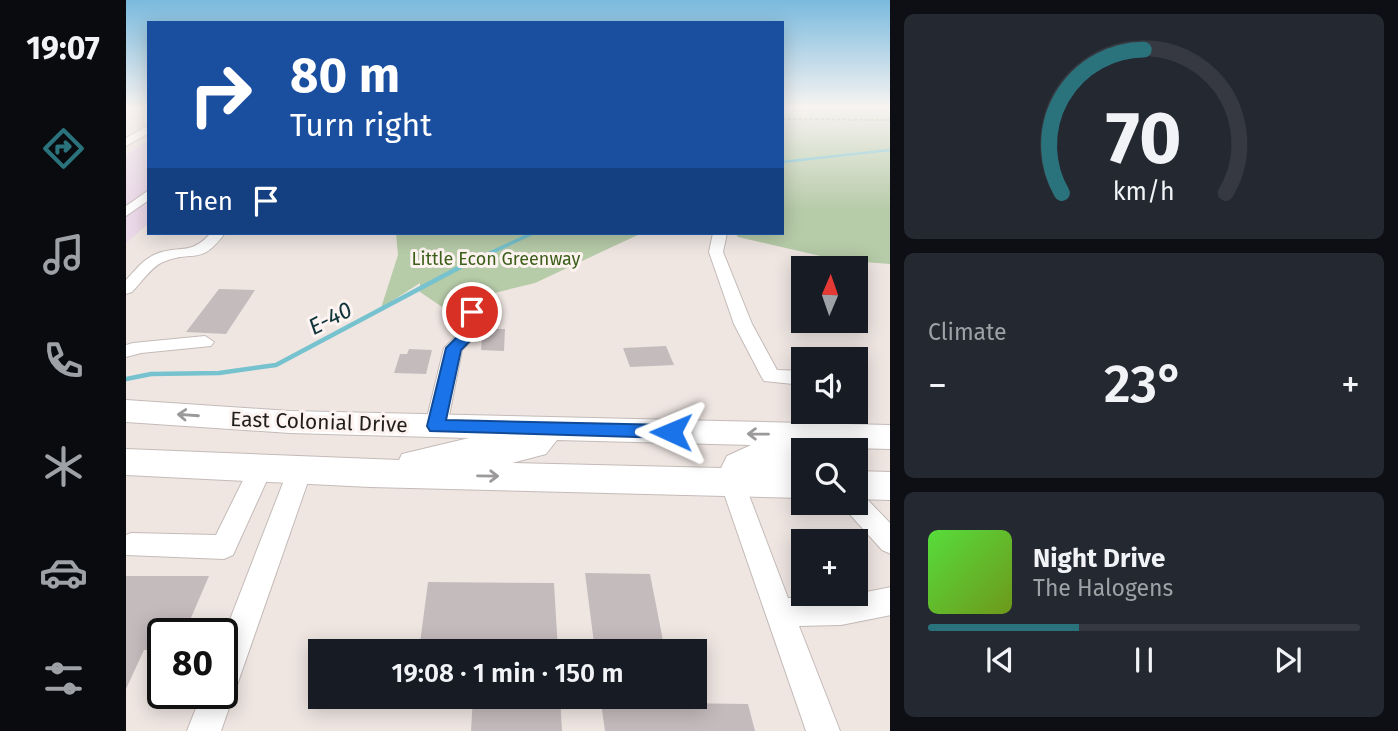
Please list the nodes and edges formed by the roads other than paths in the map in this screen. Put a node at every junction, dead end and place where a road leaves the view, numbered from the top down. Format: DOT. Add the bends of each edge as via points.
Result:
graph roads {
  1 [pos="147,196"];
  2 [pos="126,212"];
  3 [pos="216,235"];
  4 [pos="720,235"];
  5 [pos="126,289"];
  6 [pos="472,312"];
  7 [pos="205,342"];
  8 [pos="126,351"];
  9 [pos="791,377"];
  10 [pos="126,411"];
  11 [pos="436,426"];
  12 [pos="547,429"];
  13 [pos="835,432"];
  14 [pos="883,437"];
  15 [pos="791,458"];
  16 [pos="126,462"];
  17 [pos="260,469"];
  18 [pos="300,470"];
  19 [pos="370,472"];
  20 [pos="732,482"];
  21 [pos="791,484"];
  22 [pos="868,485"];
  23 [pos="890,486"];
  24 [pos="865,515"];
  25 [pos="890,541"];
  26 [pos="131,545"];
  27 [pos="890,601"];
  28 [pos="780,612"];
  29 [pos="238,638"];
  30 [pos="212,709"];
  31 [pos="204,731"];
  32 [pos="823,731"];
  1 -- 2 [label="street"];
  3 -- 5 [label="street" via="203,250 152,262"];
  4 -- 9 [label="street" via="716,252 743,324 771,376"];
  6 -- 11 [label="street" via="467,336 453,348"];
  7 -- 8 [label="street"];
  11 -- 10 [label="highway, East Colonial Drive, one-way"];
  11 -- 12 [label="highway, East Colonial Drive"];
  13 -- 12 [label="highway, East Colonial Drive, one-way"];
  12 -- 19 [label="highway" via="542,441 530,448 475,450"];
  13 -- 14 [label="highway, East Colonial Drive"];
  15 -- 20 [label="highway" via="755,457 739,465"];
  16 -- 17 [label="highway"];
  17 -- 18 [label="highway"];
  17 -- 26 [label="street" via="224,547"];
  18 -- 19 [label="highway"];
  18 -- 29 [label="street"];
  19 -- 20 [label="highway, one-way"];
  20 -- 21 [label="highway"];
  20 -- 28 [label="street"];
  22 -- 23 [label="highway"];
  24 -- 25 [label="street"];
  27 -- 28 [label="street" via="841,611"];
  28 -- 32 [label="street"];
  30 -- 31 [label="street"];
}
